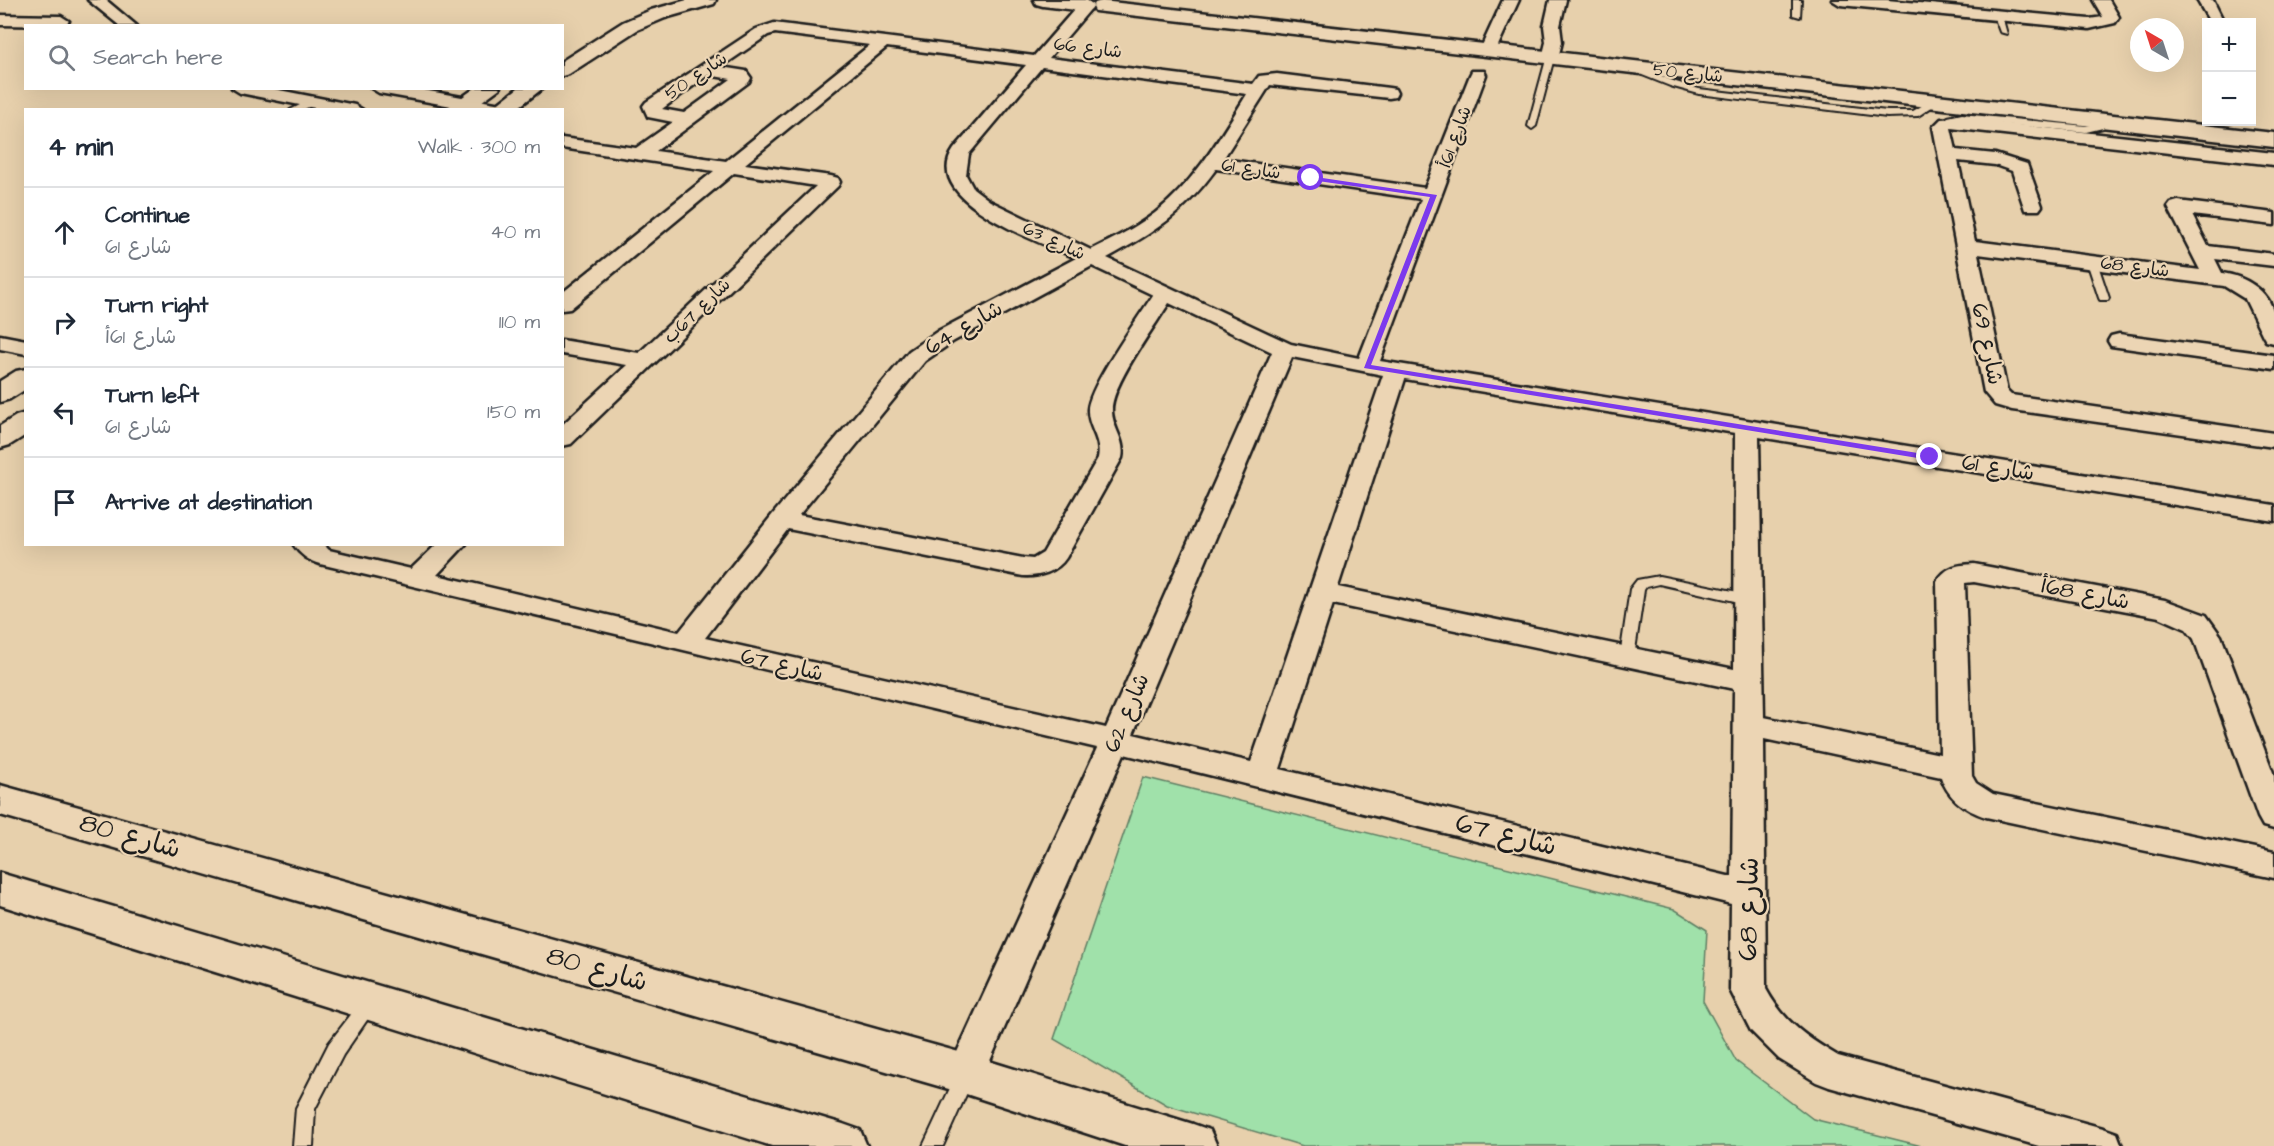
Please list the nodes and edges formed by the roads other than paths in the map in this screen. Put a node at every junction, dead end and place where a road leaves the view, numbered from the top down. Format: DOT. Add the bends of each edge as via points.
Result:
graph roads {
  1 [pos="96,0"];
  2 [pos="659,0"];
  3 [pos="707,0"];
  4 [pos="1043,0"];
  5 [pos="1124,0"];
  6 [pos="1191,0"];
  7 [pos="1511,0"];
  8 [pos="1558,0"];
  9 [pos="1797,0"];
  10 [pos="1840,0"];
  11 [pos="2101,0"];
  12 [pos="2205,0"];
  13 [pos="1087,4"];
  14 [pos="45,7"];
  15 [pos="1797,15"];
  16 [pos="1998,16"];
  17 [pos="2215,18"];
  18 [pos="0,20"];
  19 [pos="65,23"];
  20 [pos="600,23"];
  21 [pos="127,24"];
  22 [pos="778,28"];
  23 [pos="2004,32"];
  24 [pos="884,42"];
  25 [pos="1491,43"];
  26 [pos="1552,50"];
  27 [pos="1039,61"];
  28 [pos="564,68"];
  29 [pos="705,69"];
  30 [pos="1478,75"];
  31 [pos="250,90"];
  32 [pos="388,90"];
  33 [pos="487,90"];
  34 [pos="530,90"];
  35 [pos="1258,90"];
  36 [pos="1389,93"];
  37 [pos="312,102"];
  38 [pos="460,106"];
  39 [pos="298,108"];
  40 [pos="344,108"];
  41 [pos="487,108"];
  42 [pos="502,108"];
  43 [pos="687,119"];
  44 [pos="2104,120"];
  45 [pos="2256,120"];
  46 [pos="2274,122"];
  47 [pos="2202,123"];
  48 [pos="2202,123"];
  49 [pos="1944,124"];
  50 [pos="1532,126"];
  51 [pos="2207,126"];
  52 [pos="2218,126"];
  53 [pos="2274,140"];
  54 [pos="564,143"];
  55 [pos="2219,153"];
  56 [pos="640,154"];
  57 [pos="1948,154"];
  58 [pos="2274,159"];
  59 [pos="1211,164"];
  60 [pos="728,167"];
  61 [pos="1434,195"];
  62 [pos="2032,206"];
  63 [pos="2274,219"];
  64 [pos="1966,246"];
  65 [pos="2200,251"];
  66 [pos="1091,258"];
  67 [pos="2274,260"];
  68 [pos="2092,262"];
  69 [pos="2213,276"];
  70 [pos="1165,292"];
  71 [pos="2104,298"];
  72 [pos="564,302"];
  73 [pos="2274,336"];
  74 [pos="2119,341"];
  75 [pos="0,342"];
  76 [pos="24,347"];
  77 [pos="564,347"];
  78 [pos="1284,349"];
  79 [pos="644,361"];
  80 [pos="2274,362"];
  81 [pos="1367,366"];
  82 [pos="1396,371"];
  83 [pos="24,378"];
  84 [pos="0,393"];
  85 [pos="24,423"];
  86 [pos="1747,428"];
  87 [pos="564,438"];
  88 [pos="0,439"];
  89 [pos="2274,440"];
  90 [pos="2274,513"];
  91 [pos="782,520"];
  92 [pos="308,546"];
  93 [pos="451,546"];
  94 [pos="417,579"];
  95 [pos="1322,593"];
  96 [pos="1748,599"];
  97 [pos="686,643"];
  98 [pos="1626,657"];
  99 [pos="1749,682"];
  100 [pos="1749,725"];
  101 [pos="1115,741"];
  102 [pos="1956,769"];
  103 [pos="2265,770"];
  104 [pos="1262,776"];
  105 [pos="0,800"];
  106 [pos="2274,817"];
  107 [pos="2274,865"];
  108 [pos="0,889"];
  109 [pos="1750,895"];
  110 [pos="370,1002"];
  111 [pos="966,1074"];
  112 [pos="303,1146"];
  113 [pos="843,1146"];
  114 [pos="933,1146"];
  115 [pos="1193,1146"];
  116 [pos="2103,1146"];
  1 -- 21 [label="street"];
  2 -- 20 [label="street"];
  3 -- 28 [label="street" via="630,26"];
  4 -- 13 [label="street, شارع 50"];
  5 -- 13 [label="street" via="1115,5"];
  6 -- 25 [label="street, شارع 50"];
  7 -- 25 [label="street"];
  8 -- 26 [label="street"];
  9 -- 15 [label="lane"];
  10 -- 16 [label="street"];
  11 -- 16 [label="street" via="2111,17 2098,24"];
  12 -- 17 [label="street"];
  13 -- 25 [label="street, شارع 50"];
  13 -- 27 [label="street, شارع 63"];
  14 -- 19 [label="street"];
  16 -- 23 [label="lane"];
  18 -- 19 [label="street"];
  22 -- 24 [label="street, شارع 66"];
  22 -- 29 [label="street, شارع 50" via="762,32"];
  24 -- 27 [label="street, شارع 66"];
  24 -- 60 [label="street"];
  25 -- 26 [label="street, شارع 50"];
  26 -- 44 [label="street, شارع 50" via="1630,67"];
  26 -- 47 [label="street, شارع 50"];
  26 -- 50 [label="lane"];
  27 -- 35 [label="street, شارع 66"];
  27 -- 66 [label="street, شارع 63" via="960,153 956,175 961,187 986,208"];
  29 -- 43 [label="street, شارع 50" via="652,106 659,116"];
  29 -- 43 [label="street" via="743,78"];
  30 -- 61 [label="street, شارع 61أ"];
  31 -- 37 [label="street"];
  32 -- 38 [label="street"];
  33 -- 38 [label="street"];
  34 -- 42 [label="street"];
  35 -- 36 [label="street" via="1265,80 1277,79"];
  35 -- 59 [label="street, شارع 64"];
  37 -- 39 [label="lane"];
  37 -- 40 [label="street"];
  38 -- 41 [label="street"];
  43 -- 56 [label="street"];
  44 -- 48 [label="street, شارع 50"];
  44 -- 49 [label="lane" via="2100,126 2086,129 1962,117"];
  45 -- 46 [label="street"];
  49 -- 55 [label="street"];
  49 -- 57 [label="street, شارع 69"];
  51 -- 55 [label="street"];
  52 -- 53 [label="street, شارع 50"];
  54 -- 56 [label="street"];
  55 -- 58 [label="street"];
  56 -- 60 [label="street"];
  57 -- 62 [label="street" via="2018,166"];
  57 -- 64 [label="street, شارع 69"];
  59 -- 61 [label="street, شارع 61"];
  59 -- 66 [label="street, شارع 64" via="1166,216"];
  60 -- 72 [label="street"];
  60 -- 79 [label="street, شارع 67ب" via="831,182"];
  61 -- 81 [label="street, شارع 61أ"];
  63 -- 65 [label="street" via="2178,207"];
  64 -- 68 [label="street, شارع 68"];
  64 -- 89 [label="street, شارع 69" via="1996,392 2002,400"];
  65 -- 67 [label="street"];
  65 -- 69 [label="street"];
  66 -- 70 [label="street, شارع 63"];
  66 -- 91 [label="street, شارع 64" via="946,336 917,356"];
  68 -- 69 [label="street, شارع 68"];
  68 -- 71 [label="lane"];
  69 -- 73 [label="street, شارع 68" via="2254,294"];
  70 -- 78 [label="street, شارع 63"];
  70 -- 91 [label="street" via="1103,393 1099,411 1111,438 1110,459 1053,558 1040,567 1033,569"];
  74 -- 80 [label="street"];
  75 -- 76 [label="street"];
  77 -- 79 [label="street"];
  78 -- 81 [label="street, شارع 63"];
  78 -- 101 [label="street, شارع 62"];
  79 -- 87 [label="street, شارع 67ب"];
  81 -- 82 [label="street, شارع 61"];
  82 -- 86 [label="street, شارع 61"];
  82 -- 95 [label="street"];
  83 -- 84 [label="street"];
  85 -- 88 [label="street"];
  86 -- 90 [label="street, شارع 61"];
  86 -- 96 [label="street, شارع 68"];
  91 -- 97 [label="street, شارع 64"];
  92 -- 94 [label="street, شارع 67" via="320,556"];
  93 -- 94 [label="street"];
  94 -- 97 [label="street, شارع 67"];
  95 -- 98 [label="street"];
  95 -- 104 [label="street"];
  96 -- 98 [label="lane" via="1659,580 1641,583"];
  96 -- 99 [label="street, شارع 68"];
  97 -- 101 [label="street, شارع 67"];
  98 -- 99 [label="street"];
  99 -- 100 [label="street, شارع 68"];
  100 -- 102 [label="street"];
  100 -- 109 [label="street, شارع 68"];
  101 -- 104 [label="street, شارع 67"];
  101 -- 111 [label="street, شارع 62"];
  102 -- 103 [label="street, شارع 68أ" via="1950,582 1958,574 1966,573 2165,609 2196,622 2206,636"];
  102 -- 107 [label="street, شارع 68أ" via="1961,789 1986,805"];
  103 -- 106 [label="street, شارع 68أ"];
  104 -- 109 [label="street, شارع 67"];
  105 -- 111 [label="street, شارع 80"];
  108 -- 110 [label="street"];
  109 -- 116 [label="street, شارع 68" via="1748,990 1764,1020 1792,1048 1828,1070"];
  110 -- 112 [label="lane" via="336,1048 306,1108"];
  110 -- 113 [label="street"];
  111 -- 114 [label="lane"];
  111 -- 115 [label="street, شارع 80"];
}
